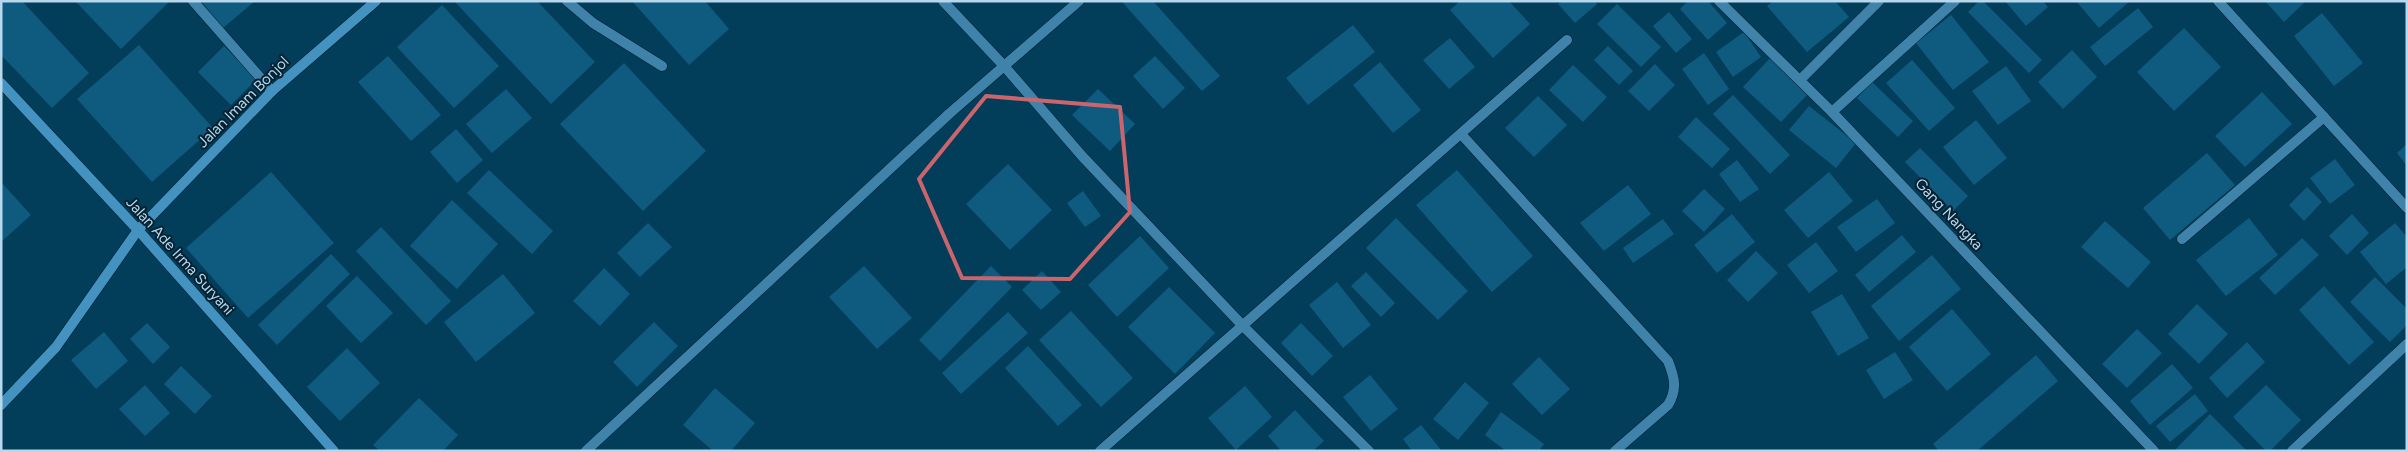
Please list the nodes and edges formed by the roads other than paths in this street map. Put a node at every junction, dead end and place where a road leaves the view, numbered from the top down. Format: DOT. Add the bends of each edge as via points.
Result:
graph roads {
  1 [pos="193,1"];
  2 [pos="376,1"];
  3 [pos="567,1"];
  4 [pos="943,1"];
  5 [pos="1079,1"];
  6 [pos="1719,1"];
  7 [pos="1879,1"];
  8 [pos="1955,1"];
  9 [pos="2218,1"];
  10 [pos="1567,40"];
  11 [pos="662,66"];
  12 [pos="1005,67"];
  13 [pos="1800,80"];
  14 [pos="1,83"];
  15 [pos="272,92"];
  16 [pos="1832,112"];
  17 [pos="2324,117"];
  18 [pos="1461,134"];
  19 [pos="2407,208"];
  20 [pos="138,230"];
  21 [pos="2182,239"];
  22 [pos="1242,326"];
  23 [pos="2407,344"];
  24 [pos="1,405"];
  25 [pos="334,451"];
  26 [pos="586,451"];
  27 [pos="1100,451"];
  28 [pos="1369,451"];
  29 [pos="1615,451"];
  30 [pos="2154,451"];
  31 [pos="2292,451"];
  1 -- 15 [label="street"];
  2 -- 15 [label="main road, Jalan Imam Bonjol"];
  3 -- 11 [label="street" via="593,23"];
  4 -- 12 [label="street"];
  5 -- 12 [label="street"];
  6 -- 13 [label="street, Gang Nangka"];
  7 -- 13 [label="street"];
  8 -- 16 [label="street"];
  9 -- 17 [label="street"];
  10 -- 18 [label="street"];
  12 -- 22 [label="street" via="1082,156"];
  12 -- 26 [label="street" via="950,113"];
  13 -- 16 [label="street, Gang Nangka"];
  14 -- 20 [label="main road, Jalan Ade Irma Suryani"];
  15 -- 20 [label="main road, Jalan Imam Bonjol"];
  16 -- 30 [label="street, Gang Nangka"];
  17 -- 19 [label="street"];
  17 -- 21 [label="street"];
  18 -- 22 [label="street"];
  18 -- 29 [label="street" via="1668,361 1675,383 1668,404"];
  20 -- 24 [label="main road, Jalan Imam Bonjol" via="56,347"];
  20 -- 25 [label="main road, Jalan Ade Irma Suryani"];
  22 -- 27 [label="street"];
  22 -- 28 [label="street"];
  23 -- 31 [label="street"];
}
